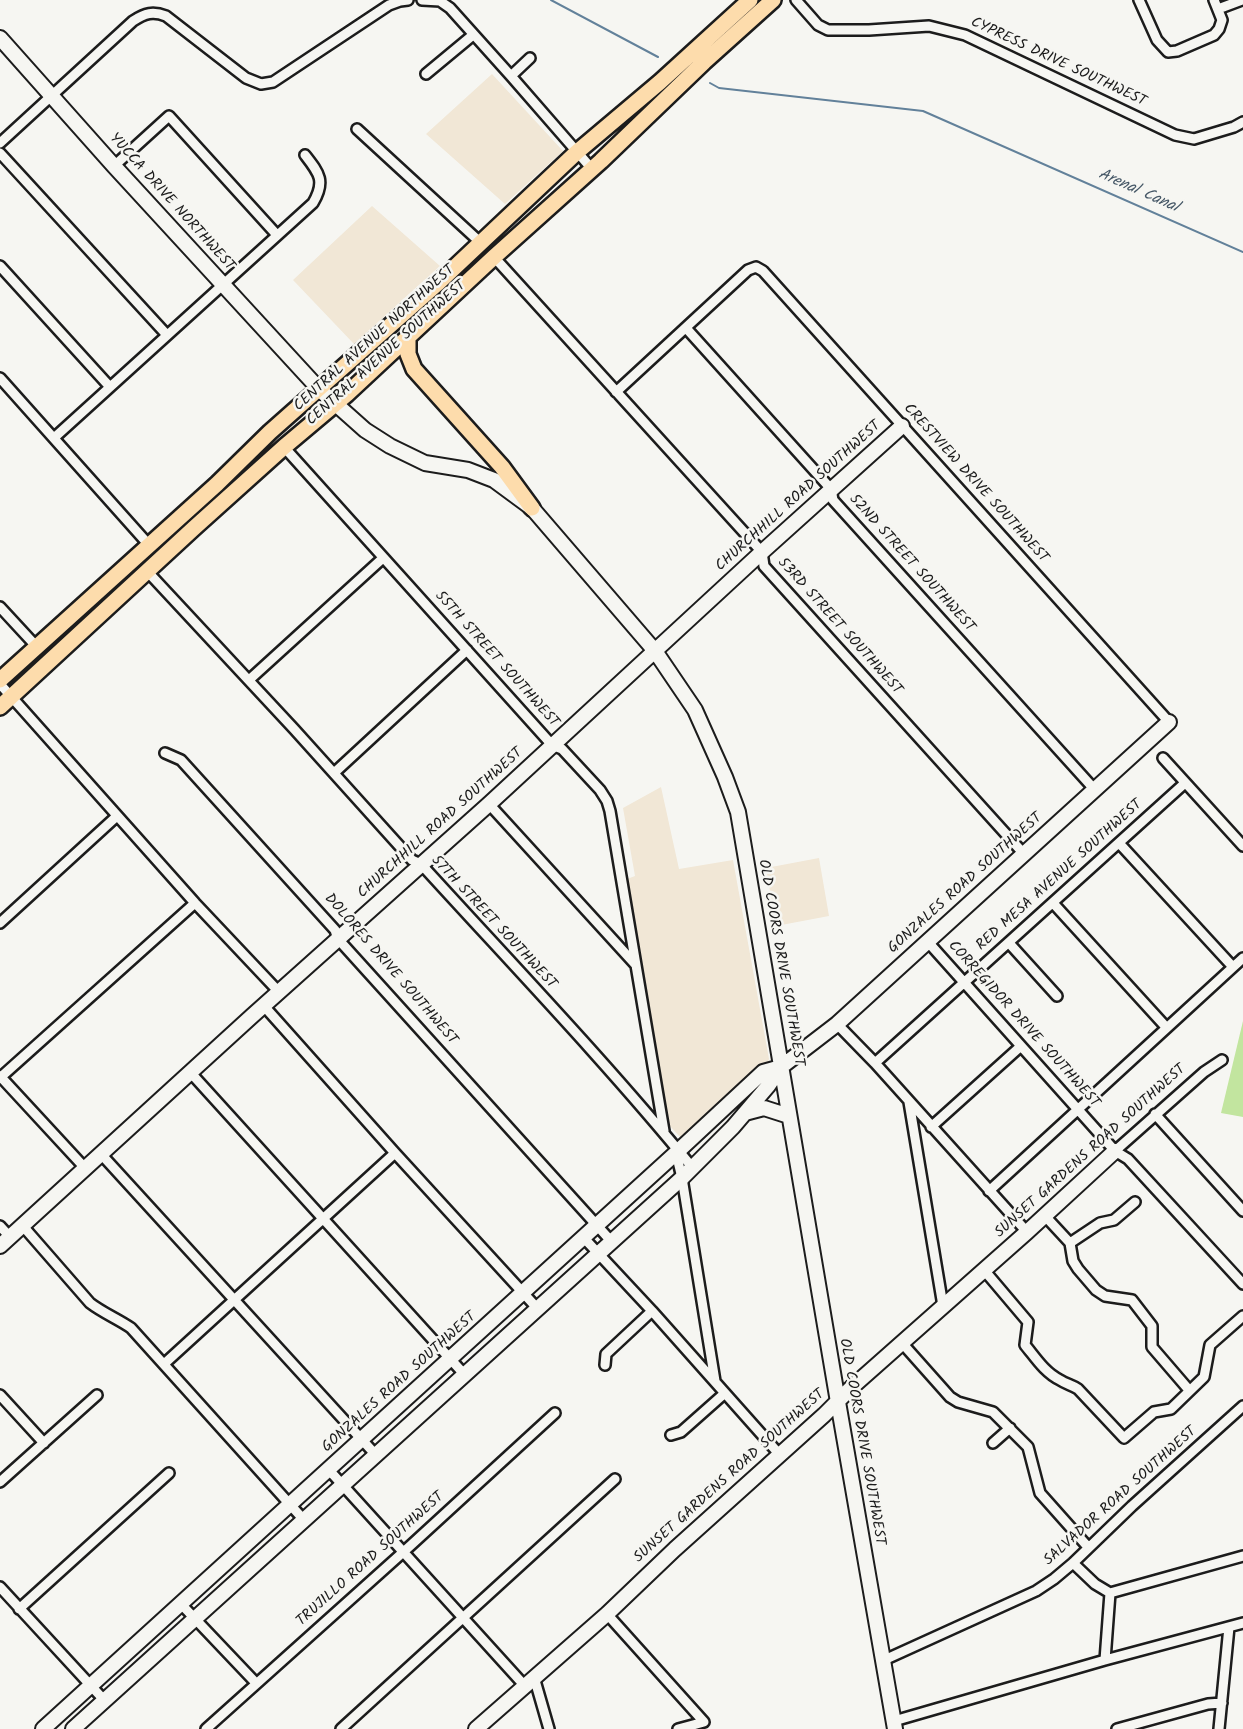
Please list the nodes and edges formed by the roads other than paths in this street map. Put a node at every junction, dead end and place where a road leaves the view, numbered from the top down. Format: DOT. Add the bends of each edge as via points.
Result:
graph roads {
  1 [pos="408,0"];
  2 [pos="422,0"];
  3 [pos="750,0"];
  4 [pos="773,0"];
  5 [pos="796,0"];
  6 [pos="1138,0"];
  7 [pos="1242,0"];
  8 [pos="441,1"];
  9 [pos="1216,5"];
  10 [pos="473,35"];
  11 [pos="0,38"];
  12 [pos="530,58"];
  13 [pos="426,74"];
  14 [pos="511,76"];
  15 [pos="51,96"];
  16 [pos="1243,122"];
  17 [pos="357,129"];
  18 [pos="0,143"];
  19 [pos="577,152"];
  20 [pos="0,153"];
  21 [pos="305,154"];
  22 [pos="114,166"];
  23 [pos="592,169"];
  24 [pos="277,235"];
  25 [pos="482,243"];
  26 [pos="494,257"];
  27 [pos="0,266"];
  28 [pos="222,285"];
  29 [pos="686,328"];
  30 [pos="167,335"];
  31 [pos="408,337"];
  32 [pos="0,378"];
  33 [pos="110,387"];
  34 [pos="319,389"];
  35 [pos="616,392"];
  36 [pos="335,403"];
  37 [pos="902,426"];
  38 [pos="55,438"];
  39 [pos="284,447"];
  40 [pos="831,489"];
  41 [pos="532,508"];
  42 [pos="149,544"];
  43 [pos="762,552"];
  44 [pos="383,558"];
  45 [pos="147,571"];
  46 [pos="0,607"];
  47 [pos="36,646"];
  48 [pos="467,650"];
  49 [pos="655,651"];
  50 [pos="249,680"];
  51 [pos="0,682"];
  52 [pos="6,702"];
  53 [pos="1170,722"];
  54 [pos="552,745"];
  55 [pos="165,753"];
  56 [pos="1163,758"];
  57 [pos="334,773"];
  58 [pos="1185,783"];
  59 [pos="1095,790"];
  60 [pos="489,804"];
  61 [pos="117,816"];
  62 [pos="1119,843"];
  63 [pos="1243,846"];
  64 [pos="1024,854"];
  65 [pos="421,864"];
  66 [pos="195,903"];
  67 [pos="1053,903"];
  68 [pos="0,923"];
  69 [pos="338,939"];
  70 [pos="927,942"];
  71 [pos="1009,943"];
  72 [pos="1243,958"];
  73 [pos="635,964"];
  74 [pos="1233,967"];
  75 [pos="964,983"];
  76 [pos="279,992"];
  77 [pos="1057,996"];
  78 [pos="264,1005"];
  79 [pos="837,1024"];
  80 [pos="1166,1027"];
  81 [pos="1021,1046"];
  82 [pos="1222,1060"];
  83 [pos="875,1063"];
  84 [pos="781,1067"];
  85 [pos="190,1072"];
  86 [pos="1,1077"];
  87 [pos="909,1102"];
  88 [pos="1079,1109"];
  89 [pos="745,1113"];
  90 [pos="1155,1114"];
  91 [pos="789,1116"];
  92 [pos="931,1127"];
  93 [pos="664,1131"];
  94 [pos="1115,1151"];
  95 [pos="677,1152"];
  96 [pos="396,1153"];
  97 [pos="100,1154"];
  98 [pos="692,1167"];
  99 [pos="85,1168"];
  100 [pos="682,1178"];
  101 [pos="989,1191"];
  102 [pos="1135,1202"];
  103 [pos="1243,1211"];
  104 [pos="1045,1216"];
  105 [pos="324,1219"];
  106 [pos="596,1224"];
  107 [pos="22,1225"];
  108 [pos="0,1226"];
  109 [pos="1027,1232"];
  110 [pos="583,1237"];
  111 [pos="5,1241"];
  112 [pos="611,1241"];
  113 [pos="1070,1243"];
  114 [pos="598,1253"];
  115 [pos="984,1270"];
  116 [pos="1243,1284"];
  117 [pos="523,1293"];
  118 [pos="234,1300"];
  119 [pos="943,1306"];
  120 [pos="537,1308"];
  121 [pos="652,1311"];
  122 [pos="1243,1316"];
  123 [pos="902,1344"];
  124 [pos="450,1359"];
  125 [pos="164,1364"];
  126 [pos="605,1365"];
  127 [pos="464,1374"];
  128 [pos="716,1382"];
  129 [pos="1190,1390"];
  130 [pos="725,1393"];
  131 [pos="0,1395"];
  132 [pos="97,1395"];
  133 [pos="838,1402"];
  134 [pos="1243,1406"];
  135 [pos="555,1413"];
  136 [pos="1010,1428"];
  137 [pos="671,1435"];
  138 [pos="361,1440"];
  139 [pos="44,1443"];
  140 [pos="993,1443"];
  141 [pos="375,1454"];
  142 [pos="780,1455"];
  143 [pos="329,1470"];
  144 [pos="169,1473"];
  145 [pos="615,1479"];
  146 [pos="0,1482"];
  147 [pos="342,1485"];
  148 [pos="290,1504"];
  149 [pos="304,1520"];
  150 [pos="1088,1547"];
  151 [pos="404,1551"];
  152 [pos="1243,1556"];
  153 [pos="1073,1563"];
  154 [pos="0,1587"];
  155 [pos="1110,1593"];
  156 [pos="181,1604"];
  157 [pos="19,1610"];
  158 [pos="607,1614"];
  159 [pos="464,1618"];
  160 [pos="196,1619"];
  161 [pos="1243,1623"];
  162 [pos="1229,1627"];
  163 [pos="1105,1660"];
  164 [pos="882,1661"];
  165 [pos="529,1681"];
  166 [pos="256,1683"];
  167 [pos="91,1686"];
  168 [pos="105,1701"];
  169 [pos="1221,1703"];
  170 [pos="895,1725"];
  171 [pos="43,1729"];
  172 [pos="73,1729"];
  173 [pos="206,1729"];
  174 [pos="341,1729"];
  175 [pos="476,1729"];
  176 [pos="549,1729"];
  177 [pos="678,1729"];
  178 [pos="1117,1729"];
  179 [pos="1219,1729"];
  1 -- 15 [label="street" via="382,9 273,82 261,84 246,78 166,16 150,12 133,21"];
  2 -- 8 [label="street"];
  3 -- 19 [label="main road, CENTRAL AVENUE NORTHWEST"];
  4 -- 23 [label="main road, CENTRAL AVENUE SOUTHWEST"];
  5 -- 16 [label="street, CYPRESS DRIVE SOUTHWEST" via="818,25 828,30 929,26 965,35 1175,135 1194,139"];
  6 -- 9 [label="street" via="1157,40 1168,52 1214,35 1222,20"];
  7 -- 9 [label="street"];
  8 -- 10 [label="street"];
  10 -- 13 [label="street"];
  10 -- 14 [label="street"];
  11 -- 15 [label="street, YUCCA DRIVE NORTHWEST"];
  12 -- 14 [label="street"];
  14 -- 19 [label="street"];
  15 -- 18 [label="street"];
  15 -- 22 [label="street, YUCCA DRIVE NORTHWEST"];
  17 -- 25 [label="street"];
  19 -- 23 [label="street"];
  19 -- 25 [label="main road, CENTRAL AVENUE NORTHWEST"];
  20 -- 30 [label="street"];
  21 -- 24 [label="street" via="319,174 320,192"];
  22 -- 24 [label="street" via="169,116"];
  22 -- 28 [label="street, YUCCA DRIVE NORTHWEST"];
  23 -- 26 [label="main road, CENTRAL AVENUE SOUTHWEST"];
  24 -- 28 [label="street"];
  25 -- 34 [label="main road, CENTRAL AVENUE NORTHWEST"];
  26 -- 31 [label="main road, CENTRAL AVENUE SOUTHWEST"];
  26 -- 35 [label="street, 53RD STREET SOUTHWEST"];
  27 -- 33 [label="street"];
  28 -- 30 [label="street"];
  28 -- 34 [label="street, YUCCA DRIVE NORTHWEST"];
  29 -- 35 [label="street"];
  29 -- 37 [label="street, CRESTVIEW DRIVE SOUTHWEST" via="756,267"];
  29 -- 40 [label="street, 52ND STREET SOUTHWEST"];
  30 -- 33 [label="street"];
  31 -- 36 [label="main road, CENTRAL AVENUE SOUTHWEST"];
  31 -- 41 [label="main road" via="408,354 414,369 502,467"];
  32 -- 38 [label="street"];
  33 -- 38 [label="street"];
  34 -- 36 [label="street, OLD COORS DRIVE SOUTHWEST"];
  34 -- 42 [label="main road, CENTRAL AVENUE NORTHWEST"];
  35 -- 43 [label="street, 53RD STREET SOUTHWEST"];
  36 -- 39 [label="main road, CENTRAL AVENUE SOUTHWEST"];
  36 -- 41 [label="street, OLD COORS DRIVE SOUTHWEST" via="390,446 425,463 468,470 494,480"];
  37 -- 40 [label="street, CHURCHHILL ROAD SOUTHWEST"];
  37 -- 53 [label="street, CRESTVIEW DRIVE SOUTHWEST"];
  38 -- 42 [label="street"];
  39 -- 44 [label="street, 55TH STREET SOUTHWEST"];
  39 -- 45 [label="main road, CENTRAL AVENUE SOUTHWEST"];
  40 -- 43 [label="street, CHURCHHILL ROAD SOUTHWEST"];
  40 -- 59 [label="street, 52ND STREET SOUTHWEST" via="833,500"];
  41 -- 49 [label="street, OLD COORS DRIVE SOUTHWEST"];
  42 -- 47 [label="main road, CENTRAL AVENUE NORTHWEST"];
  43 -- 49 [label="street, CHURCHHILL ROAD SOUTHWEST"];
  43 -- 64 [label="street, 53RD STREET SOUTHWEST" via="764,566"];
  44 -- 48 [label="street, 55TH STREET SOUTHWEST"];
  44 -- 50 [label="street"];
  45 -- 50 [label="street, 57TH STREET SOUTHWEST"];
  45 -- 52 [label="main road, CENTRAL AVENUE SOUTHWEST"];
  46 -- 47 [label="street"];
  47 -- 51 [label="main road, CENTRAL AVENUE NORTHWEST"];
  48 -- 54 [label="street, 55TH STREET SOUTHWEST"];
  48 -- 57 [label="street"];
  49 -- 54 [label="street, CHURCHHILL ROAD SOUTHWEST"];
  49 -- 84 [label="street, OLD COORS DRIVE SOUTHWEST" via="695,710 738,812"];
  50 -- 57 [label="street, 57TH STREET SOUTHWEST"];
  51 -- 52 [label="street"];
  52 -- 61 [label="street"];
  53 -- 59 [label="street, GONZALES ROAD SOUTHWEST"];
  54 -- 60 [label="street, CHURCHHILL ROAD SOUTHWEST"];
  54 -- 73 [label="street, 55TH STREET SOUTHWEST" via="562,749 607,801"];
  55 -- 69 [label="street, DOLORES DRIVE SOUTHWEST" via="181,760 335,930"];
  56 -- 58 [label="street"];
  57 -- 65 [label="street, 57TH STREET SOUTHWEST" via="412,860"];
  58 -- 62 [label="street, RED MESA AVENUE SOUTHWEST"];
  58 -- 63 [label="street"];
  59 -- 64 [label="street, GONZALES ROAD SOUTHWEST"];
  60 -- 65 [label="street, CHURCHHILL ROAD SOUTHWEST"];
  60 -- 73 [label="street"];
  61 -- 66 [label="street"];
  61 -- 68 [label="street"];
  62 -- 67 [label="street, RED MESA AVENUE SOUTHWEST"];
  62 -- 74 [label="street"];
  64 -- 70 [label="street, GONZALES ROAD SOUTHWEST"];
  65 -- 69 [label="street, CHURCHHILL ROAD SOUTHWEST"];
  65 -- 93 [label="street, 57TH STREET SOUTHWEST"];
  66 -- 76 [label="street"];
  66 -- 86 [label="street"];
  67 -- 71 [label="street, RED MESA AVENUE SOUTHWEST"];
  67 -- 80 [label="street"];
  69 -- 76 [label="street, CHURCHHILL ROAD SOUTHWEST"];
  69 -- 106 [label="street, DOLORES DRIVE SOUTHWEST"];
  70 -- 75 [label="street, CORREGIDOR DRIVE SOUTHWEST"];
  70 -- 79 [label="street, GONZALES ROAD SOUTHWEST"];
  71 -- 75 [label="street, RED MESA AVENUE SOUTHWEST"];
  71 -- 77 [label="street"];
  72 -- 74 [label="street"];
  73 -- 93 [label="street, 55TH STREET SOUTHWEST"];
  74 -- 80 [label="street"];
  75 -- 81 [label="street, CORREGIDOR DRIVE SOUTHWEST"];
  75 -- 83 [label="street, RED MESA AVENUE SOUTHWEST"];
  76 -- 78 [label="street, CHURCHHILL ROAD SOUTHWEST"];
  78 -- 85 [label="street, CHURCHHILL ROAD SOUTHWEST"];
  78 -- 96 [label="street"];
  79 -- 83 [label="street"];
  79 -- 84 [label="street, GONZALES ROAD SOUTHWEST"];
  80 -- 88 [label="street"];
  81 -- 88 [label="street, CORREGIDOR DRIVE SOUTHWEST"];
  81 -- 92 [label="street"];
  82 -- 90 [label="street, SUNSET GARDENS ROAD SOUTHWEST"];
  83 -- 87 [label="street"];
  84 -- 89 [label="street, GONZALES ROAD SOUTHWEST"];
  84 -- 91 [label="street, OLD COORS DRIVE SOUTHWEST"];
  84 -- 95 [label="street, GONZALES ROAD SOUTHWEST" via="763,1072"];
  85 -- 97 [label="street, CHURCHHILL ROAD SOUTHWEST"];
  85 -- 105 [label="street"];
  86 -- 99 [label="street"];
  87 -- 92 [label="street"];
  87 -- 119 [label="street"];
  88 -- 94 [label="street, CORREGIDOR DRIVE SOUTHWEST"];
  88 -- 101 [label="street"];
  89 -- 91 [label="street" via="764,1108"];
  89 -- 98 [label="street, GONZALES ROAD SOUTHWEST"];
  90 -- 94 [label="street, SUNSET GARDENS ROAD SOUTHWEST"];
  90 -- 103 [label="street"];
  91 -- 133 [label="street, OLD COORS DRIVE SOUTHWEST"];
  92 -- 101 [label="street"];
  93 -- 95 [label="street, 57TH STREET SOUTHWEST"];
  94 -- 104 [label="street, SUNSET GARDENS ROAD SOUTHWEST"];
  94 -- 116 [label="street, CORREGIDOR DRIVE SOUTHWEST" via="1128,1159"];
  95 -- 98 [label="street, 57TH STREET SOUTHWEST"];
  95 -- 100 [label="street"];
  95 -- 106 [label="street, GONZALES ROAD SOUTHWEST"];
  96 -- 105 [label="street"];
  96 -- 117 [label="street"];
  97 -- 99 [label="street, CHURCHHILL ROAD SOUTHWEST"];
  97 -- 118 [label="street"];
  98 -- 100 [label="street, GONZALES ROAD SOUTHWEST"];
  99 -- 107 [label="street, CHURCHHILL ROAD SOUTHWEST"];
  100 -- 112 [label="street, GONZALES ROAD SOUTHWEST"];
  100 -- 128 [label="street"];
  101 -- 109 [label="street"];
  102 -- 113 [label="street" via="1114,1220 1100,1223"];
  104 -- 109 [label="street, SUNSET GARDENS ROAD SOUTHWEST"];
  104 -- 113 [label="street"];
  105 -- 118 [label="street"];
  105 -- 124 [label="street"];
  106 -- 110 [label="street, GONZALES ROAD SOUTHWEST"];
  106 -- 112 [label="street, DOLORES DRIVE SOUTHWEST"];
  107 -- 111 [label="street, CHURCHHILL ROAD SOUTHWEST"];
  107 -- 125 [label="street" via="90,1303 131,1328"];
  108 -- 111 [label="street"];
  109 -- 115 [label="street, SUNSET GARDENS ROAD SOUTHWEST"];
  110 -- 114 [label="street"];
  110 -- 117 [label="street, GONZALES ROAD SOUTHWEST"];
  112 -- 114 [label="street, GONZALES ROAD SOUTHWEST"];
  113 -- 129 [label="street" via="1073,1261 1096,1290 1105,1296 1132,1300 1140,1309 1152,1326 1152,1347"];
  114 -- 120 [label="street, GONZALES ROAD SOUTHWEST"];
  114 -- 121 [label="street"];
  115 -- 119 [label="street, SUNSET GARDENS ROAD SOUTHWEST"];
  115 -- 129 [label="street" via="1028,1322 1025,1345 1038,1361 1059,1380 1078,1389 1124,1438 1154,1412 1171,1409"];
  117 -- 120 [label="street"];
  117 -- 124 [label="street, GONZALES ROAD SOUTHWEST"];
  118 -- 125 [label="street"];
  118 -- 138 [label="street"];
  119 -- 123 [label="street, SUNSET GARDENS ROAD SOUTHWEST"];
  120 -- 127 [label="street, GONZALES ROAD SOUTHWEST"];
  121 -- 126 [label="street" via="606,1354"];
  121 -- 128 [label="street"];
  122 -- 129 [label="street" via="1210,1345 1204,1377"];
  123 -- 133 [label="street, SUNSET GARDENS ROAD SOUTHWEST"];
  123 -- 136 [label="street" via="950,1397 993,1412"];
  124 -- 127 [label="street"];
  124 -- 138 [label="street, GONZALES ROAD SOUTHWEST"];
  125 -- 148 [label="street"];
  127 -- 141 [label="street, GONZALES ROAD SOUTHWEST"];
  128 -- 130 [label="street"];
  130 -- 137 [label="street" via="681,1432"];
  130 -- 142 [label="street"];
  131 -- 139 [label="street"];
  132 -- 139 [label="street"];
  133 -- 142 [label="street, SUNSET GARDENS ROAD SOUTHWEST"];
  133 -- 164 [label="street, OLD COORS DRIVE SOUTHWEST"];
  134 -- 150 [label="street, SALVADOR ROAD SOUTHWEST"];
  135 -- 151 [label="street, TRUJILLO ROAD SOUTHWEST"];
  136 -- 140 [label="street"];
  136 -- 150 [label="street" via="1028,1447 1041,1493"];
  138 -- 141 [label="street"];
  138 -- 143 [label="street, GONZALES ROAD SOUTHWEST"];
  139 -- 146 [label="street"];
  141 -- 147 [label="street, GONZALES ROAD SOUTHWEST"];
  142 -- 158 [label="street, SUNSET GARDENS ROAD SOUTHWEST"];
  143 -- 147 [label="street"];
  143 -- 148 [label="street, GONZALES ROAD SOUTHWEST"];
  144 -- 157 [label="street"];
  145 -- 159 [label="street"];
  147 -- 149 [label="street, GONZALES ROAD SOUTHWEST"];
  147 -- 151 [label="street"];
  148 -- 149 [label="street"];
  148 -- 156 [label="street, GONZALES ROAD SOUTHWEST"];
  149 -- 160 [label="street, GONZALES ROAD SOUTHWEST"];
  150 -- 153 [label="street, SALVADOR ROAD SOUTHWEST"];
  151 -- 159 [label="street"];
  151 -- 166 [label="street, TRUJILLO ROAD SOUTHWEST"];
  152 -- 155 [label="street"];
  153 -- 155 [label="street"];
  153 -- 164 [label="street, SALVADOR ROAD SOUTHWEST" via="1036,1591"];
  154 -- 157 [label="street"];
  155 -- 163 [label="street"];
  156 -- 160 [label="street"];
  156 -- 167 [label="street, GONZALES ROAD SOUTHWEST"];
  157 -- 167 [label="street"];
  158 -- 165 [label="street, SUNSET GARDENS ROAD SOUTHWEST"];
  158 -- 177 [label="street" via="704,1722"];
  159 -- 165 [label="street"];
  159 -- 174 [label="street"];
  160 -- 166 [label="street"];
  160 -- 168 [label="street, GONZALES ROAD SOUTHWEST"];
  161 -- 162 [label="street"];
  162 -- 163 [label="street"];
  162 -- 169 [label="street"];
  163 -- 170 [label="street"];
  164 -- 170 [label="street, OLD COORS DRIVE SOUTHWEST"];
  165 -- 175 [label="street, SUNSET GARDENS ROAD SOUTHWEST"];
  165 -- 176 [label="street"];
  166 -- 173 [label="street, TRUJILLO ROAD SOUTHWEST"];
  167 -- 168 [label="street"];
  167 -- 171 [label="street, GONZALES ROAD SOUTHWEST"];
  168 -- 172 [label="street, GONZALES ROAD SOUTHWEST"];
  169 -- 178 [label="street"];
  169 -- 179 [label="street"];
}
